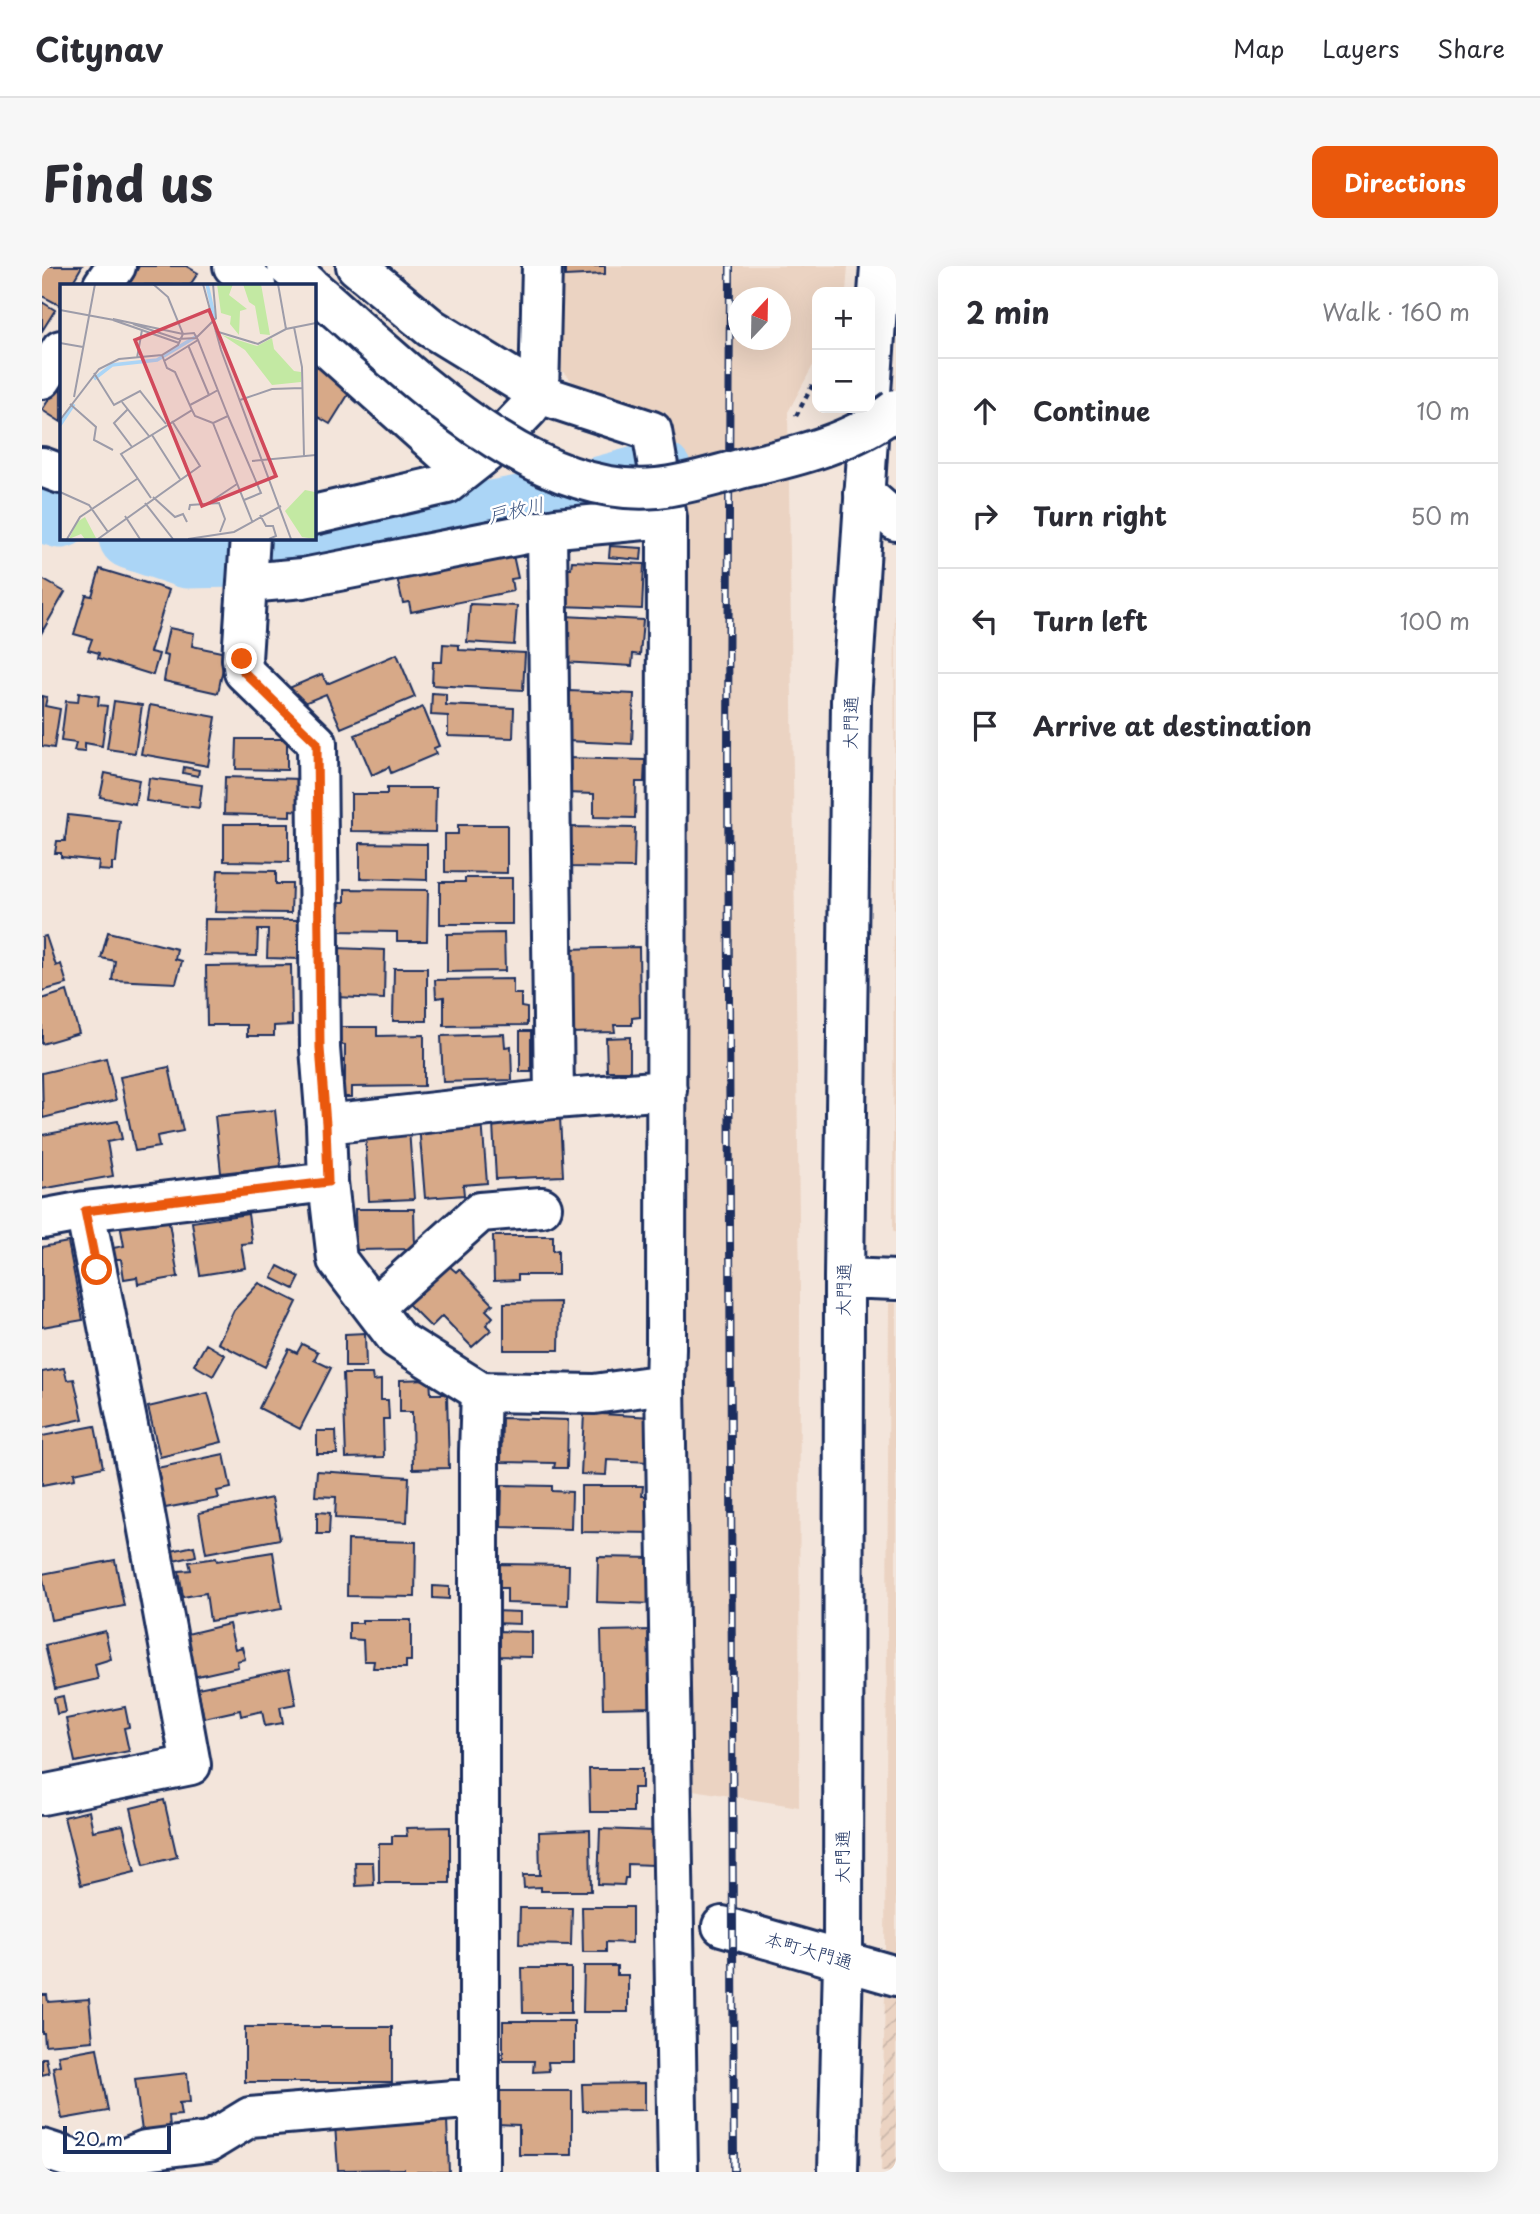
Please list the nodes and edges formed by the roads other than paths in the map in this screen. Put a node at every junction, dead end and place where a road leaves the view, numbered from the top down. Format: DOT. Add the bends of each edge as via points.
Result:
graph roads {
  1 [pos="116,266"];
  2 [pos="233,266"];
  3 [pos="287,266"];
  4 [pos="356,266"];
  5 [pos="542,266"];
  6 [pos="880,266"];
  7 [pos="104,284"];
  8 [pos="255,284"];
  9 [pos="308,284"];
  10 [pos="315,291"];
  11 [pos="315,337"];
  12 [pos="874,350"];
  13 [pos="60,352"];
  14 [pos="42,379"];
  15 [pos="539,394"];
  16 [pos="896,409"];
  17 [pos="870,413"];
  18 [pos="42,467"];
  19 [pos="464,471"];
  20 [pos="60,474"];
  21 [pos="864,493"];
  22 [pos="315,515"];
  23 [pos="667,518"];
  24 [pos="896,521"];
  25 [pos="547,530"];
  26 [pos="250,539"];
  27 [pos="248,583"];
  28 [pos="667,1090"];
  29 [pos="554,1099"];
  30 [pos="326,1124"];
  31 [pos="328,1182"];
  32 [pos="542,1207"];
  33 [pos="85,1211"];
  34 [pos="42,1219"];
  35 [pos="844,1278"];
  36 [pos="896,1280"];
  37 [pos="374,1307"];
  38 [pos="665,1384"];
  39 [pos="481,1392"];
  40 [pos="42,1795"];
  41 [pos="722,1926"];
  42 [pos="842,1961"];
  43 [pos="896,1976"];
  44 [pos="478,2098"];
  45 [pos="42,2149"];
  46 [pos="107,2170"];
  47 [pos="479,2172"];
  48 [pos="678,2172"];
  49 [pos="838,2172"];
  1 -- 7 [label="street"];
  2 -- 8 [label="street"];
  3 -- 9 [label="street"];
  4 -- 15 [label="street" via="431,328"];
  5 -- 15 [label="street"];
  6 -- 12 [label="street, 大門通"];
  10 -- 16 [label="street, bridge" via="478,428 537,462 600,484 657,488 758,465 846,437"];
  11 -- 19 [label="street"];
  13 -- 14 [label="street"];
  15 -- 19 [label="street"];
  15 -- 23 [label="street" via="652,431"];
  17 -- 21 [label="street, 大門通"];
  18 -- 20 [label="street"];
  19 -- 22 [label="street" via="447,484"];
  21 -- 24 [label="street"];
  21 -- 35 [label="street, 大門通" via="851,701"];
  23 -- 25 [label="street"];
  23 -- 28 [label="street"];
  25 -- 27 [label="street" via="303,578"];
  25 -- 29 [label="street"];
  26 -- 27 [label="street"];
  27 -- 30 [label="street" via="244,672 317,743 320,1048"];
  28 -- 29 [label="street"];
  28 -- 38 [label="street"];
  29 -- 30 [label="street"];
  30 -- 31 [label="street"];
  31 -- 33 [label="street"];
  31 -- 37 [label="street" via="337,1260"];
  32 -- 37 [label="street" via="480,1212"];
  33 -- 34 [label="street"];
  33 -- 40 [label="street" via="191,1765"];
  35 -- 36 [label="street"];
  35 -- 42 [label="street, 大門通"];
  37 -- 39 [label="street" via="397,1339"];
  38 -- 39 [label="street" via="594,1394"];
  38 -- 48 [label="street"];
  39 -- 44 [label="street"];
  41 -- 42 [label="street, 本町大門通"];
  42 -- 43 [label="street, 本町大門通"];
  42 -- 49 [label="street, 大門通"];
  44 -- 46 [label="street" via="250,2117 209,2142 145,2150"];
  44 -- 47 [label="street"];
  45 -- 46 [label="street"];
}
